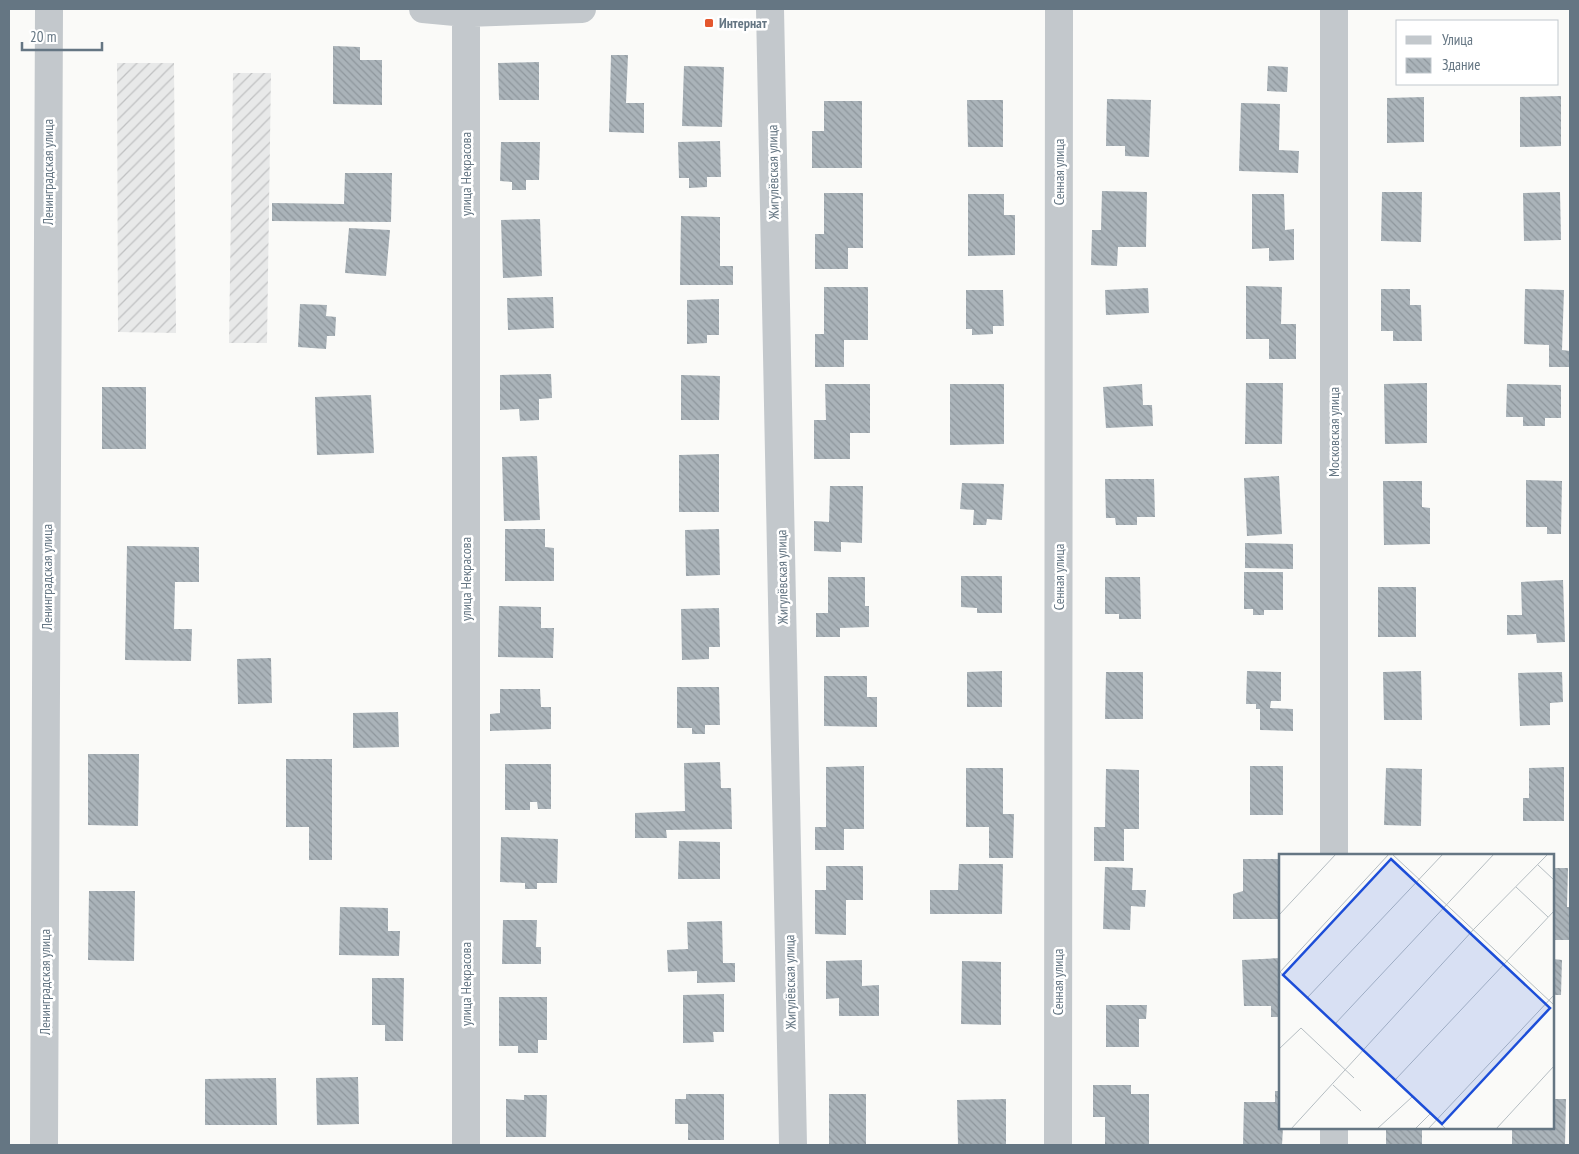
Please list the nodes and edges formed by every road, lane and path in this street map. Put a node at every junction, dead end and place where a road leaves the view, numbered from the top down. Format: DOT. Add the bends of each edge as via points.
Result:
graph roads {
  1 [pos="49,9"];
  2 [pos="422,9"];
  3 [pos="582,9"];
  4 [pos="770,9"];
  5 [pos="1059,9"];
  6 [pos="1334,9"];
  7 [pos="466,13"];
  8 [pos="1334,854"];
  9 [pos="1334,1129"];
  10 [pos="44,1145"];
  11 [pos="466,1145"];
  12 [pos="793,1145"];
  13 [pos="1058,1145"];
  14 [pos="1334,1145"];
  1 -- 10 [label="street, Ленинградская улица"];
  2 -- 7 [label="street"];
  3 -- 7 [label="street"];
  4 -- 12 [label="street, Жигулёвская улица"];
  5 -- 13 [label="street, Сенная улица"];
  6 -- 8 [label="street, Московская улица"];
  7 -- 11 [label="street, улица Некрасова"];
  9 -- 14 [label="street"];
}
